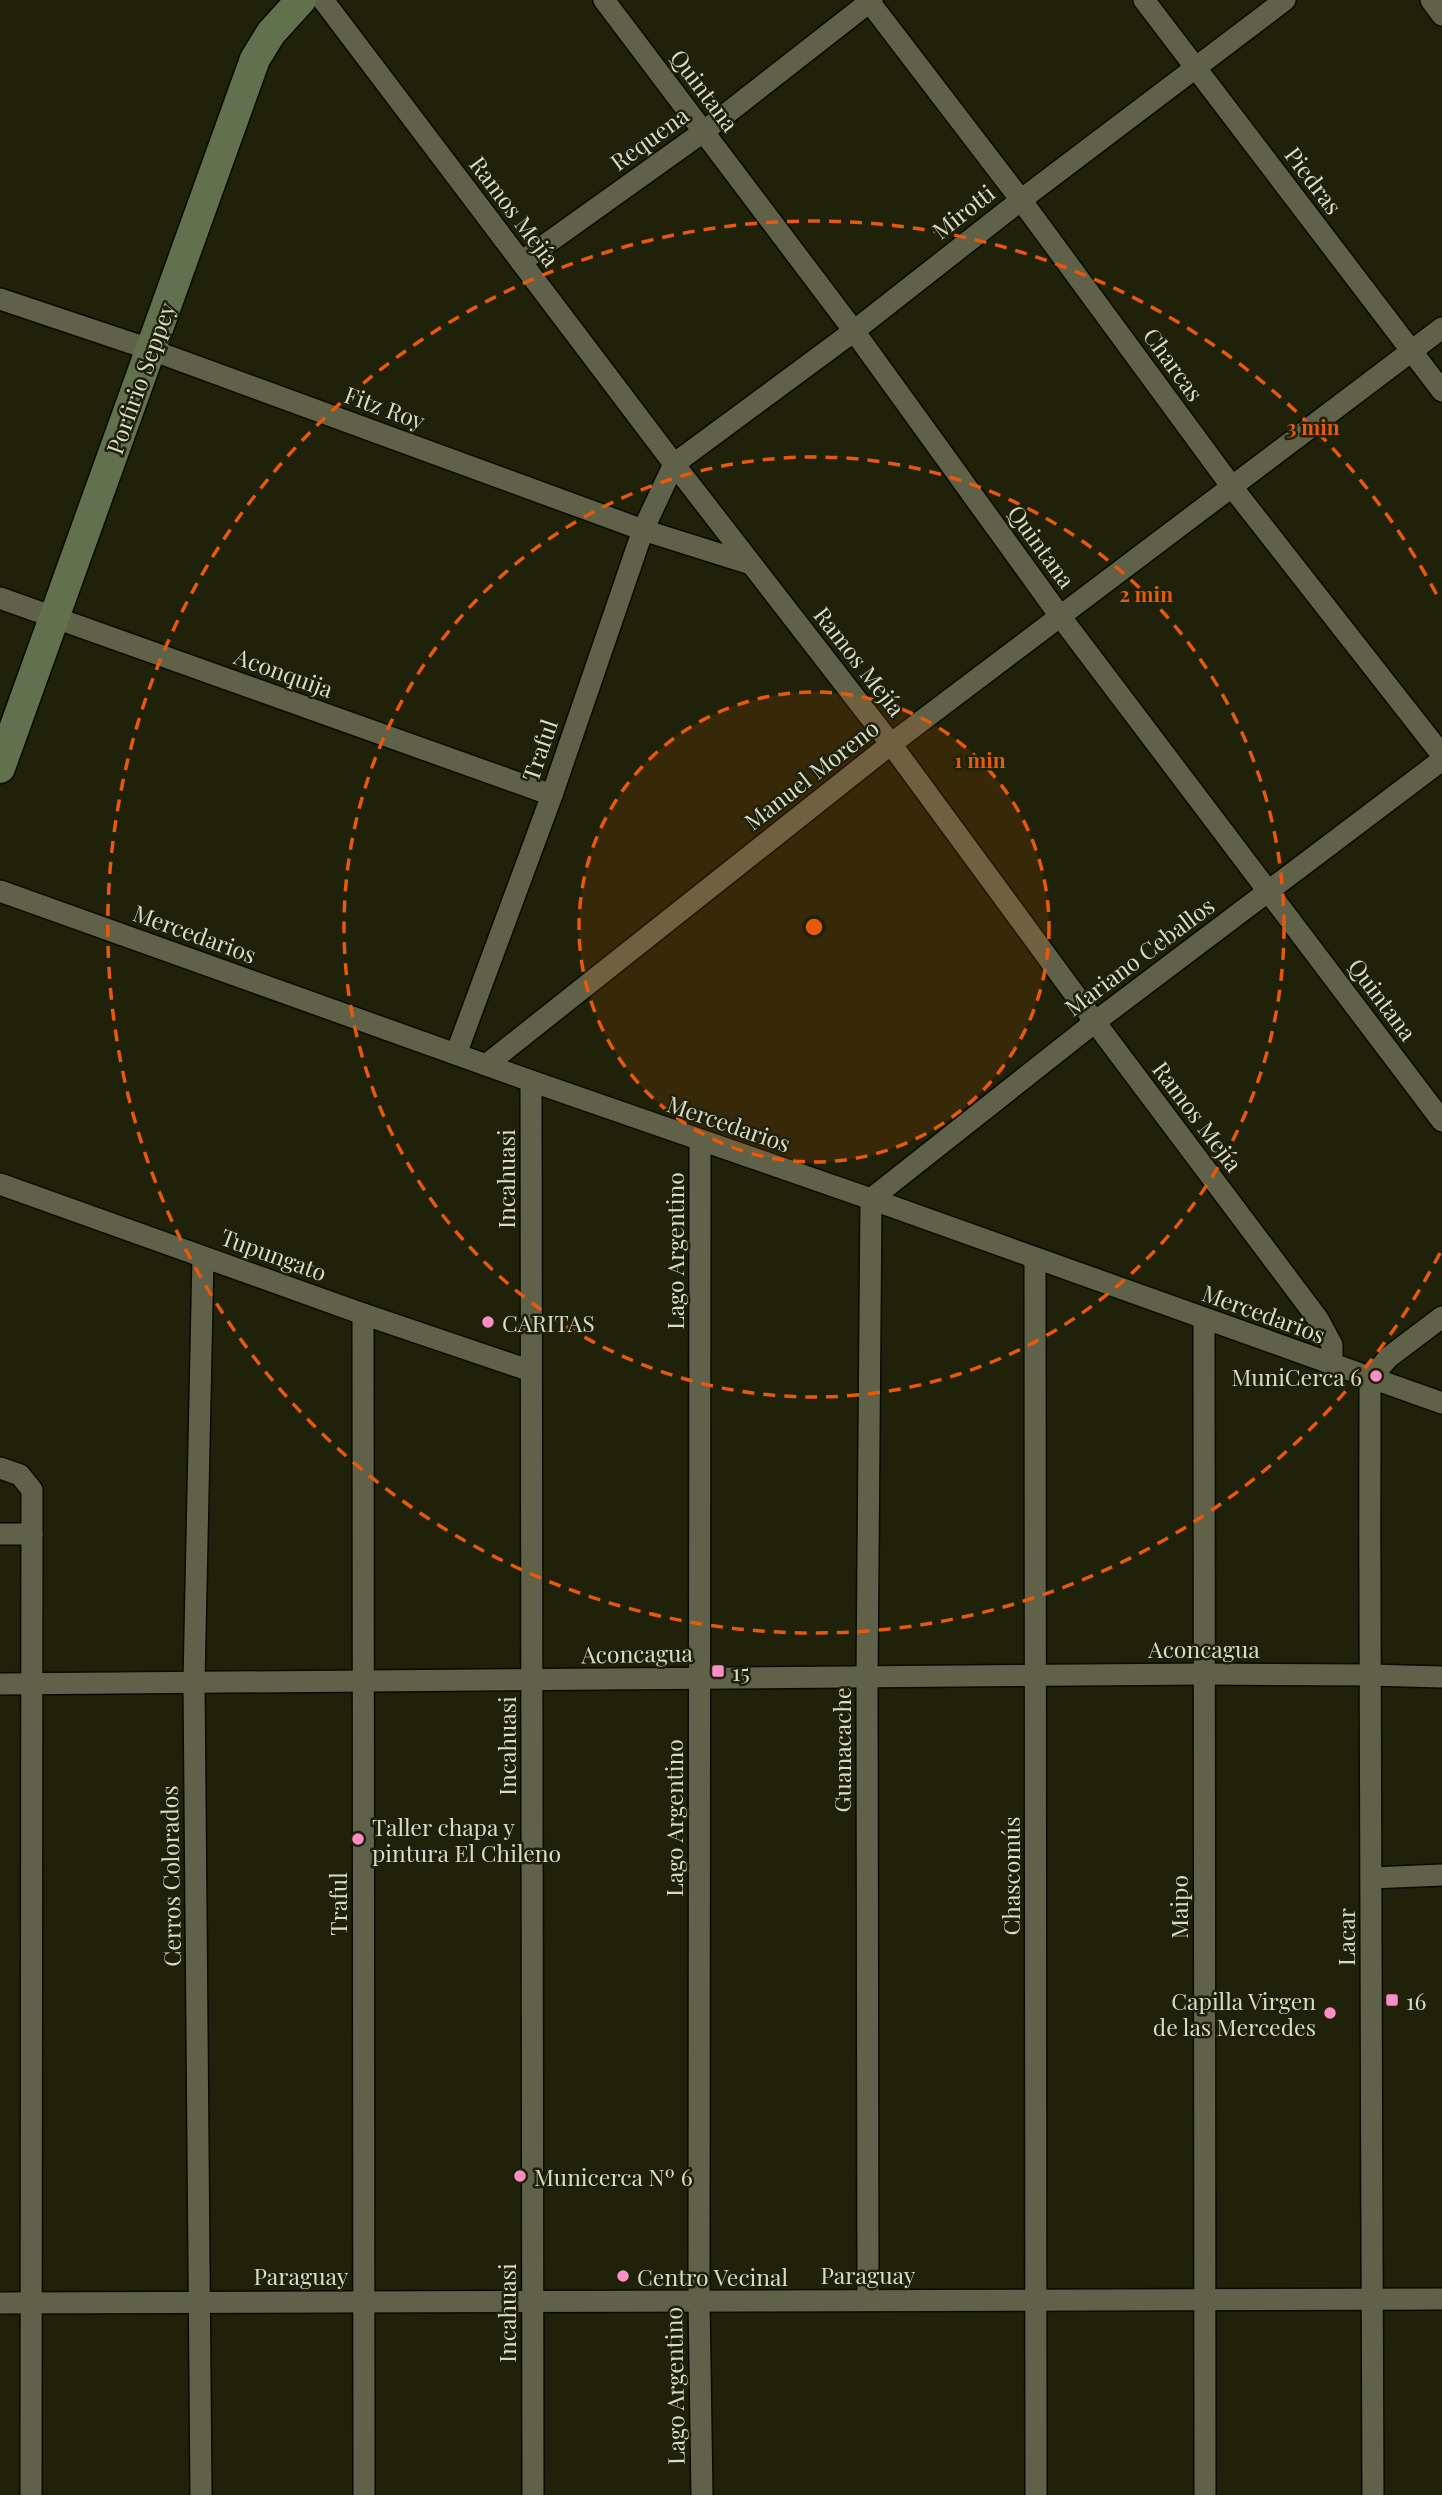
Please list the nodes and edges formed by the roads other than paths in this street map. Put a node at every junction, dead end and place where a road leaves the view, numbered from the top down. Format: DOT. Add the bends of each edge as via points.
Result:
graph roads {
  1 [pos="301,0"];
  2 [pos="323,0"];
  3 [pos="604,0"];
  4 [pos="1144,0"];
  5 [pos="1285,0"];
  6 [pos="1431,0"];
  7 [pos="870,1"];
  8 [pos="1442,15"];
  9 [pos="1194,67"];
  10 [pos="703,132"];
  11 [pos="1021,200"];
  12 [pos="521,262"];
  13 [pos="0,299"];
  14 [pos="1442,328"];
  15 [pos="854,331"];
  16 [pos="149,348"];
  17 [pos="1412,351"];
  18 [pos="1442,391"];
  19 [pos="674,464"];
  20 [pos="1232,486"];
  21 [pos="643,530"];
  22 [pos="751,564"];
  23 [pos="0,598"];
  24 [pos="1060,616"];
  25 [pos="55,618"];
  26 [pos="891,744"];
  27 [pos="1442,758"];
  28 [pos="0,768"];
  29 [pos="552,796"];
  30 [pos="0,891"];
  31 [pos="1268,891"];
  32 [pos="1095,1022"];
  33 [pos="456,1054"];
  34 [pos="486,1065"];
  35 [pos="531,1082"];
  36 [pos="1442,1121"];
  37 [pos="700,1142"];
  38 [pos="0,1184"];
  39 [pos="871,1199"];
  40 [pos="203,1256"];
  41 [pos="1035,1258"];
  42 [pos="363,1314"];
  43 [pos="1442,1317"];
  44 [pos="1204,1320"];
  45 [pos="1332,1365"];
  46 [pos="531,1371"];
  47 [pos="1370,1379"];
  48 [pos="1442,1403"];
  49 [pos="0,1468"];
  50 [pos="0,1534"];
  51 [pos="32,1534"];
  52 [pos="1204,1674"];
  53 [pos="1036,1675"];
  54 [pos="1369,1675"];
  55 [pos="1442,1677"];
  56 [pos="699,1678"];
  57 [pos="867,1678"];
  58 [pos="363,1680"];
  59 [pos="532,1680"];
  60 [pos="194,1681"];
  61 [pos="0,1684"];
  62 [pos="32,1684"];
  63 [pos="1442,1875"];
  64 [pos="1371,1878"];
  65 [pos="1374,2299"];
  66 [pos="1442,2299"];
  67 [pos="868,2300"];
  68 [pos="1205,2300"];
  69 [pos="363,2301"];
  70 [pos="532,2301"];
  71 [pos="699,2301"];
  72 [pos="1036,2301"];
  73 [pos="0,2302"];
  74 [pos="200,2302"];
  75 [pos="32,2303"];
  76 [pos="31,2495"];
  77 [pos="201,2495"];
  78 [pos="364,2495"];
  79 [pos="533,2495"];
  80 [pos="702,2495"];
  81 [pos="1036,2495"];
  82 [pos="1205,2495"];
  83 [pos="1373,2495"];
  1 -- 16 [label="main road, Porfirio Seppey" via="271,33 255,60"];
  2 -- 12 [label="street, Ramos Mejía"];
  3 -- 10 [label="street, Quintana"];
  4 -- 9 [label="street, Piedras"];
  5 -- 9 [label="street, Mirotti"];
  6 -- 8 [label="street"];
  7 -- 10 [label="street, Requena"];
  7 -- 11 [label="street, Charcas"];
  9 -- 11 [label="street, Mirotti"];
  9 -- 17 [label="street, Piedras"];
  10 -- 12 [label="street, Requena"];
  10 -- 15 [label="street, Quintana"];
  11 -- 15 [label="street, Mirotti"];
  11 -- 20 [label="street, Charcas"];
  12 -- 19 [label="street, Ramos Mejía"];
  13 -- 16 [label="street, Fitz Roy"];
  14 -- 17 [label="street, Manuel Moreno"];
  15 -- 19 [label="street, Mirotti"];
  15 -- 24 [label="street, Quintana"];
  16 -- 21 [label="street, Fitz Roy"];
  16 -- 25 [label="main road, Porfirio Seppey"];
  17 -- 18 [label="street, Piedras"];
  17 -- 20 [label="street, Manuel Moreno"];
  19 -- 21 [label="street, Traful"];
  19 -- 22 [label="street, Ramos Mejía"];
  20 -- 24 [label="street, Manuel Moreno"];
  20 -- 27 [label="street, Charcas"];
  21 -- 22 [label="street, Fitz Roy"];
  21 -- 29 [label="street, Traful"];
  22 -- 26 [label="street, Ramos Mejía"];
  23 -- 25 [label="street, Aconquija"];
  24 -- 26 [label="street, Manuel Moreno"];
  24 -- 31 [label="street, Quintana"];
  25 -- 28 [label="main road, Porfirio Seppey"];
  25 -- 29 [label="street, Aconquija"];
  26 -- 32 [label="street, Ramos Mejía"];
  26 -- 34 [label="street, Manuel Moreno"];
  27 -- 31 [label="street, Mariano Ceballos"];
  29 -- 33 [label="street, Traful"];
  30 -- 33 [label="street, Mercedarios"];
  31 -- 32 [label="street, Mariano Ceballos"];
  31 -- 36 [label="street, Quintana"];
  32 -- 39 [label="street, Mariano Ceballos"];
  32 -- 45 [label="street, Ramos Mejía" via="1318,1319 1332,1345"];
  33 -- 34 [label="street, Mercedarios"];
  34 -- 35 [label="street, Mercedarios"];
  35 -- 37 [label="street, Mercedarios"];
  35 -- 46 [label="street, Incahuasi"];
  37 -- 39 [label="street, Mercedarios"];
  37 -- 56 [label="street, Lago Argentino"];
  38 -- 40 [label="street, Tupungato"];
  39 -- 41 [label="street, Mercedarios"];
  39 -- 57 [label="street, Guanacache"];
  40 -- 42 [label="street, Tupungato"];
  40 -- 60 [label="street, Cerros Colorados"];
  41 -- 44 [label="street, Mercedarios"];
  41 -- 53 [label="street, Chascomús"];
  42 -- 46 [label="street, Tupungato"];
  42 -- 58 [label="street, Traful"];
  43 -- 47 [label="street" via="1389,1357"];
  44 -- 45 [label="street, Mercedarios"];
  44 -- 52 [label="street, Maipo"];
  45 -- 47 [label="street, Mercedarios"];
  46 -- 59 [label="street, Incahuasi"];
  47 -- 48 [label="street, Mercedarios"];
  47 -- 54 [label="street, Lacar"];
  49 -- 51 [label="street" via="20,1475 32,1490"];
  50 -- 51 [label="street"];
  51 -- 62 [label="street"];
  52 -- 53 [label="street, Aconcagua"];
  52 -- 54 [label="street, Aconcagua"];
  52 -- 68 [label="street, Maipo"];
  53 -- 57 [label="street, Aconcagua"];
  53 -- 72 [label="street, Chascomús"];
  54 -- 55 [label="street, Aconcagua"];
  54 -- 64 [label="street, Lacar"];
  56 -- 57 [label="street, Aconcagua"];
  56 -- 59 [label="street, Aconcagua"];
  56 -- 71 [label="street, Lago Argentino"];
  57 -- 67 [label="street, Guanacache"];
  58 -- 59 [label="street, Aconcagua"];
  58 -- 60 [label="street, Aconcagua"];
  58 -- 69 [label="street, Traful"];
  59 -- 70 [label="street, Incahuasi"];
  60 -- 62 [label="street, Aconcagua"];
  60 -- 74 [label="street, Cerros Colorados"];
  61 -- 62 [label="street, Aconcagua"];
  62 -- 75 [label="street"];
  63 -- 64 [label="street"];
  64 -- 65 [label="street, Lacar"];
  65 -- 66 [label="street, Paraguay"];
  65 -- 68 [label="street, Paraguay"];
  65 -- 83 [label="street, Lacar"];
  67 -- 71 [label="street, Paraguay"];
  67 -- 72 [label="street, Paraguay"];
  68 -- 72 [label="street, Paraguay"];
  68 -- 82 [label="street, Maipo"];
  69 -- 70 [label="street, Paraguay"];
  69 -- 74 [label="street, Paraguay"];
  69 -- 78 [label="street, Traful"];
  70 -- 71 [label="street, Paraguay"];
  70 -- 79 [label="street, Incahuasi"];
  71 -- 80 [label="street, Lago Argentino"];
  72 -- 81 [label="street, Chascomús"];
  73 -- 75 [label="street, Paraguay"];
  74 -- 75 [label="street, Paraguay"];
  74 -- 77 [label="street, Cerros Colorados"];
  75 -- 76 [label="street"];
}
